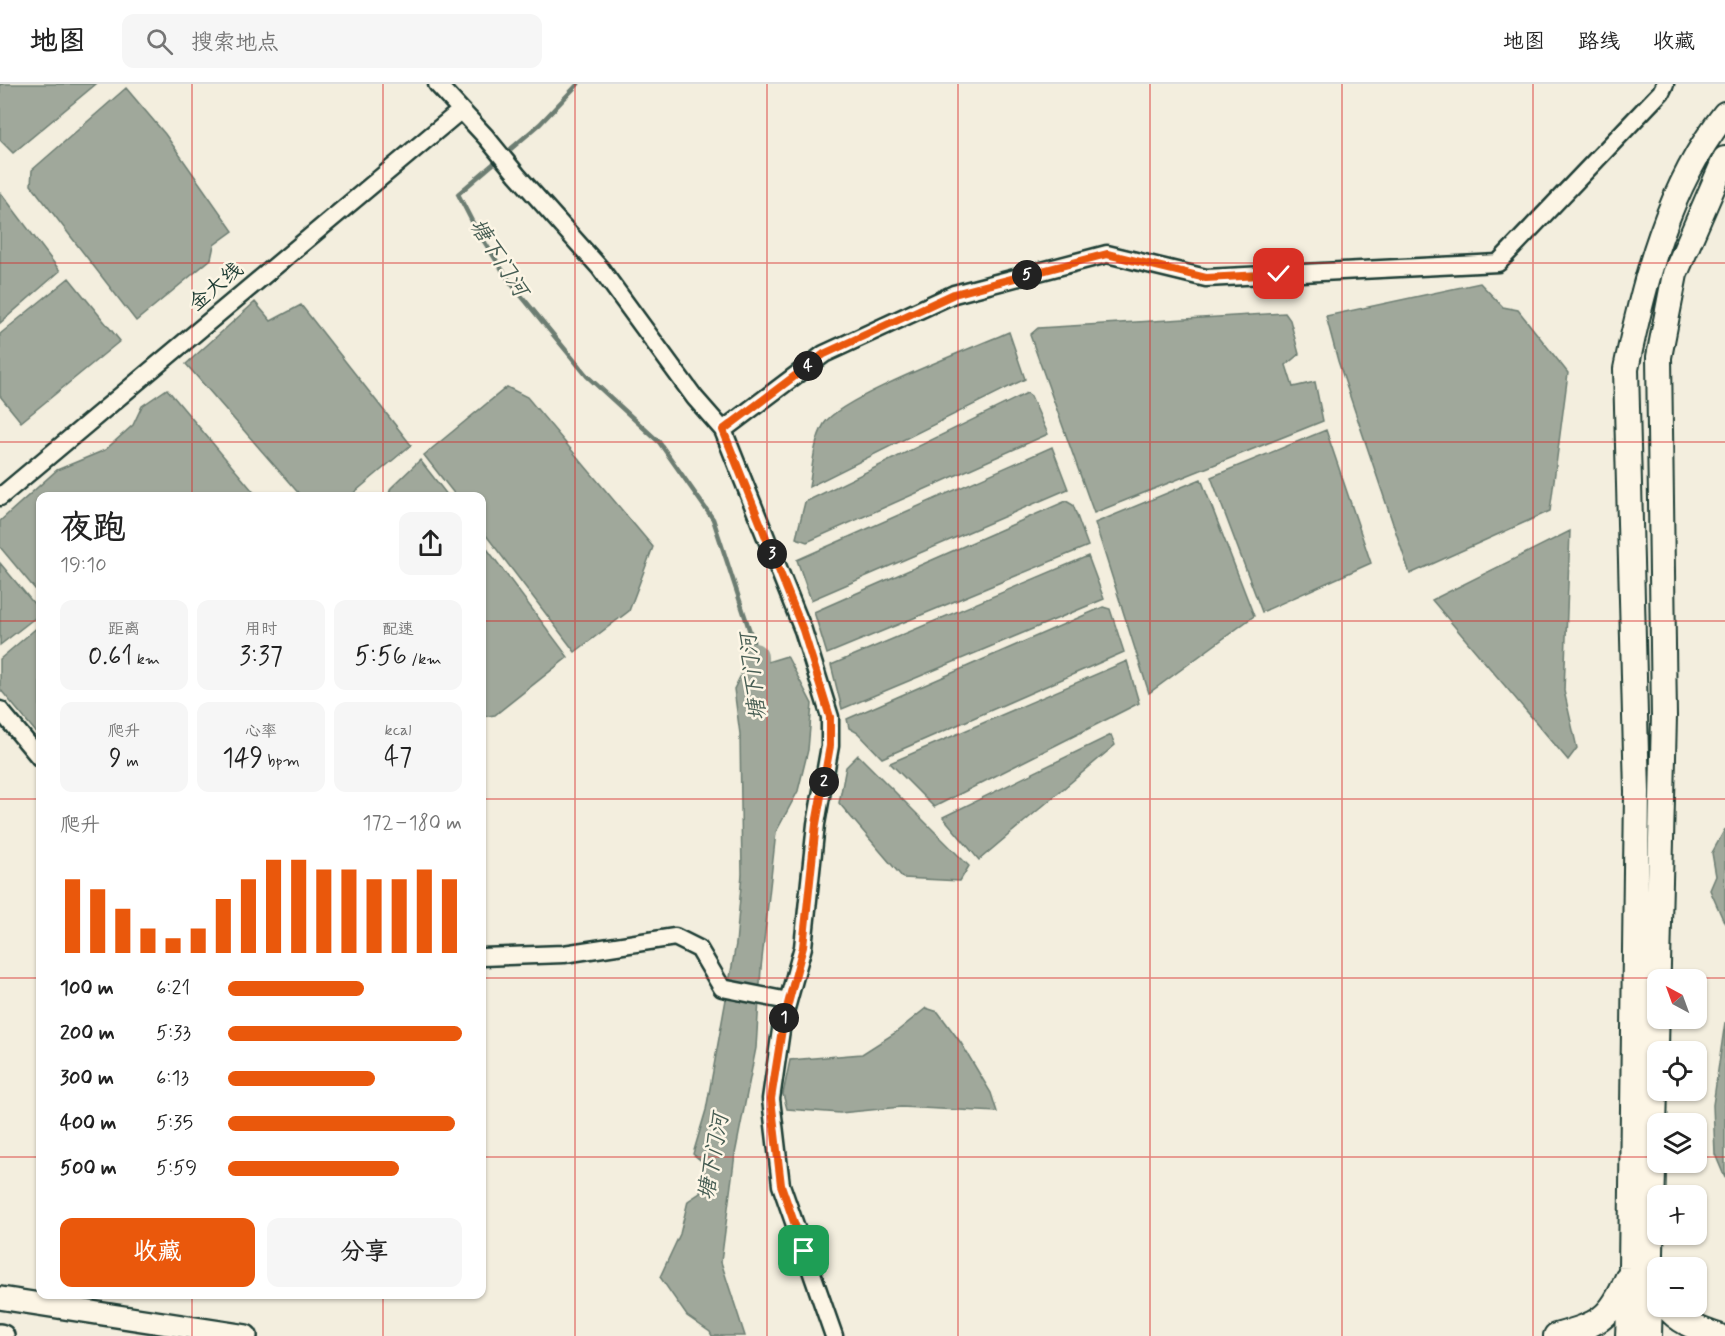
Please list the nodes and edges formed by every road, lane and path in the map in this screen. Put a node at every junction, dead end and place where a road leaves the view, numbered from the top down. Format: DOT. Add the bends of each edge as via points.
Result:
graph roads {
  1 [pos="437,84"];
  2 [pos="1665,84"];
  3 [pos="1725,108"];
  4 [pos="460,111"];
  5 [pos="1718,122"];
  6 [pos="1725,159"];
  7 [pos="723,430"];
  8 [pos="0,497"];
  9 [pos="0,710"];
  10 [pos="36,753"];
  11 [pos="486,957"];
  12 [pos="788,1001"];
  13 [pos="1640,1264"];
  14 [pos="1647,1274"];
  15 [pos="0,1298"];
  16 [pos="1677,1317"];
  17 [pos="246,1336"];
  18 [pos="834,1336"];
  19 [pos="1556,1336"];
  20 [pos="1628,1336"];
  21 [pos="1649,1336"];
  22 [pos="1718,1336"];
  1 -- 4 [label="street"];
  2 -- 7 [label="street" via="1498,263 1206,278 1107,254 943,298 824,354"];
  3 -- 5 [label="highway"];
  4 -- 7 [label="street" via="600,268 694,398"];
  4 -- 8 [label="street, 金大线"];
  5 -- 13 [label="highway" via="1686,176 1662,234 1638,311 1626,369 1637,792"];
  6 -- 13 [label="highway" via="1675,274 1659,357 1664,716"];
  7 -- 12 [label="street" via="803,630 830,717 830,746 816,824 803,947"];
  9 -- 10 [label="street"];
  11 -- 12 [label="street" via="564,954 675,937 699,950 722,988"];
  12 -- 18 [label="street" via="771,1099 781,1185"];
  13 -- 14 [label="highway"];
  13 -- 19 [label="highway" via="1605,1315 1578,1330"];
  13 -- 20 [label="highway"];
  13 -- 21 [label="highway"];
  15 -- 17 [label="main road"];
  16 -- 22 [label="highway"];
}
